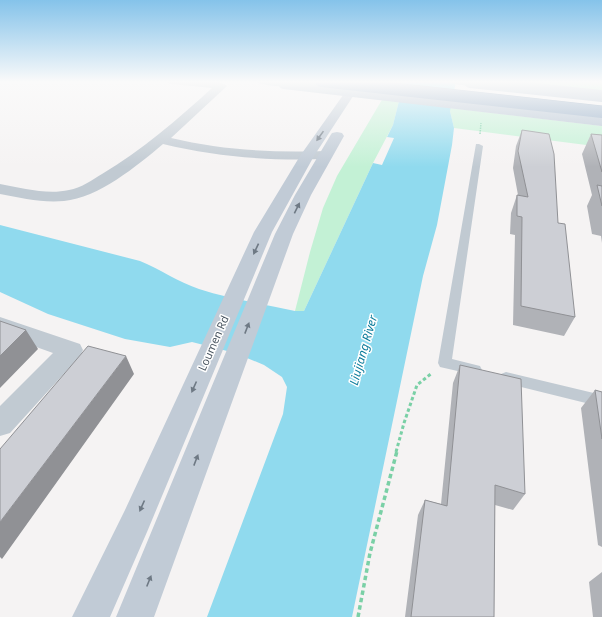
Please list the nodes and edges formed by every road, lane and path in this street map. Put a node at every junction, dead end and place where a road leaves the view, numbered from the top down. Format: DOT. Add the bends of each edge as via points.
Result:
graph roads {
  1 [pos="195,110"];
  2 [pos="338,110"];
  3 [pos="353,110"];
  4 [pos="512,110"];
  5 [pos="582,110"];
  6 [pos="602,112"];
  7 [pos="602,120"];
  8 [pos="162,140"];
  9 [pos="479,146"];
  10 [pos="325,155"];
  11 [pos="307,156"];
  12 [pos="0,189"];
  13 [pos="0,325"];
  14 [pos="222,356"];
  15 [pos="445,363"];
  16 [pos="602,401"];
  17 [pos="0,424"];
  18 [pos="91,617"];
  19 [pos="135,617"];
  20 [pos="358,617"];
  1 -- 8 [label="street"];
  2 -- 11 [label="main road, Loumen Rd, one-way"];
  3 -- 10 [label="main road, Loumen Rd"];
  4 -- 7 [label="main road, bridge"];
  5 -- 6 [label="highway, bridge"];
  8 -- 11 [label="street" via="243,154"];
  8 -- 12 [label="street" via="123,169 85,191 64,196 24,194"];
  9 -- 15 [label="lane"];
  10 -- 11 [label="street"];
  14 -- 10 [label="main road, Loumen Rd, one-way" via="260,295 293,216"];
  11 -- 14 [label="main road, Loumen Rd, one-way" via="273,213 236,291"];
  13 -- 17 [label="street" via="71,350"];
  14 -- 18 [label="main road, Loumen Rd, one-way" via="136,521"];
  19 -- 14 [label="main road, Loumen Rd, one-way"];
  15 -- 16 [label="lane"];
  15 -- 20 [label="path" via="417,384 383,501"];
}
